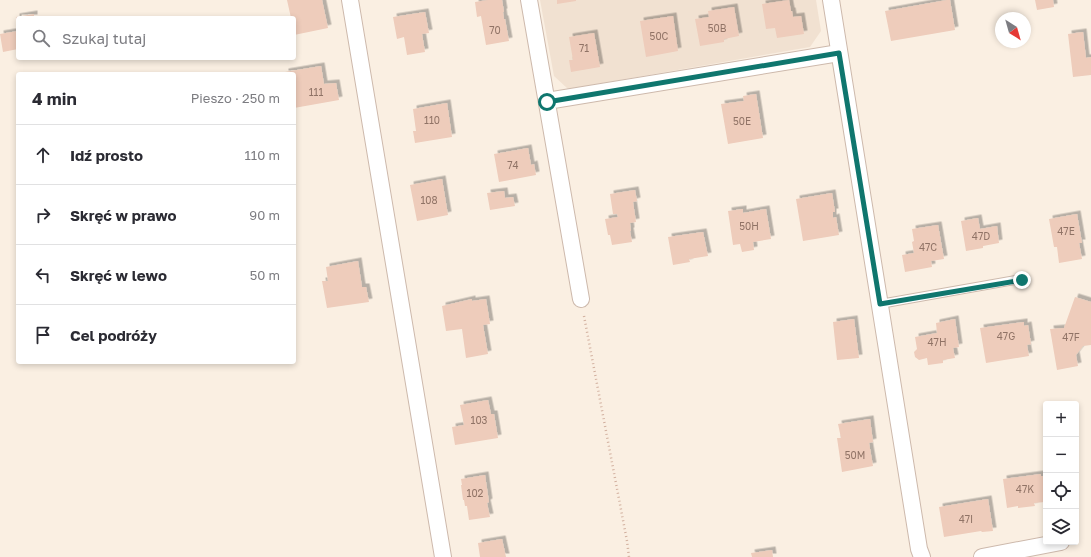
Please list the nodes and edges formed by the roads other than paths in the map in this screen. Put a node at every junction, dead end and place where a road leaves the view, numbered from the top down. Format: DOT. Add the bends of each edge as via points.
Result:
graph roads {
  1 [pos="350,0"];
  2 [pos="529,0"];
  3 [pos="831,0"];
  4 [pos="839,53"];
  5 [pos="547,102"];
  6 [pos="1022,280"];
  7 [pos="581,299"];
  8 [pos="880,304"];
  9 [pos="1045,545"];
  10 [pos="443,557"];
  11 [pos="922,557"];
  12 [pos="982,557"];
  1 -- 10 [label="street"];
  2 -- 5 [label="street"];
  3 -- 4 [label="street"];
  4 -- 5 [label="street"];
  4 -- 8 [label="street"];
  5 -- 7 [label="street"];
  6 -- 8 [label="lane"];
  8 -- 11 [label="street" via="918,549"];
  9 -- 12 [label="street"];
}
